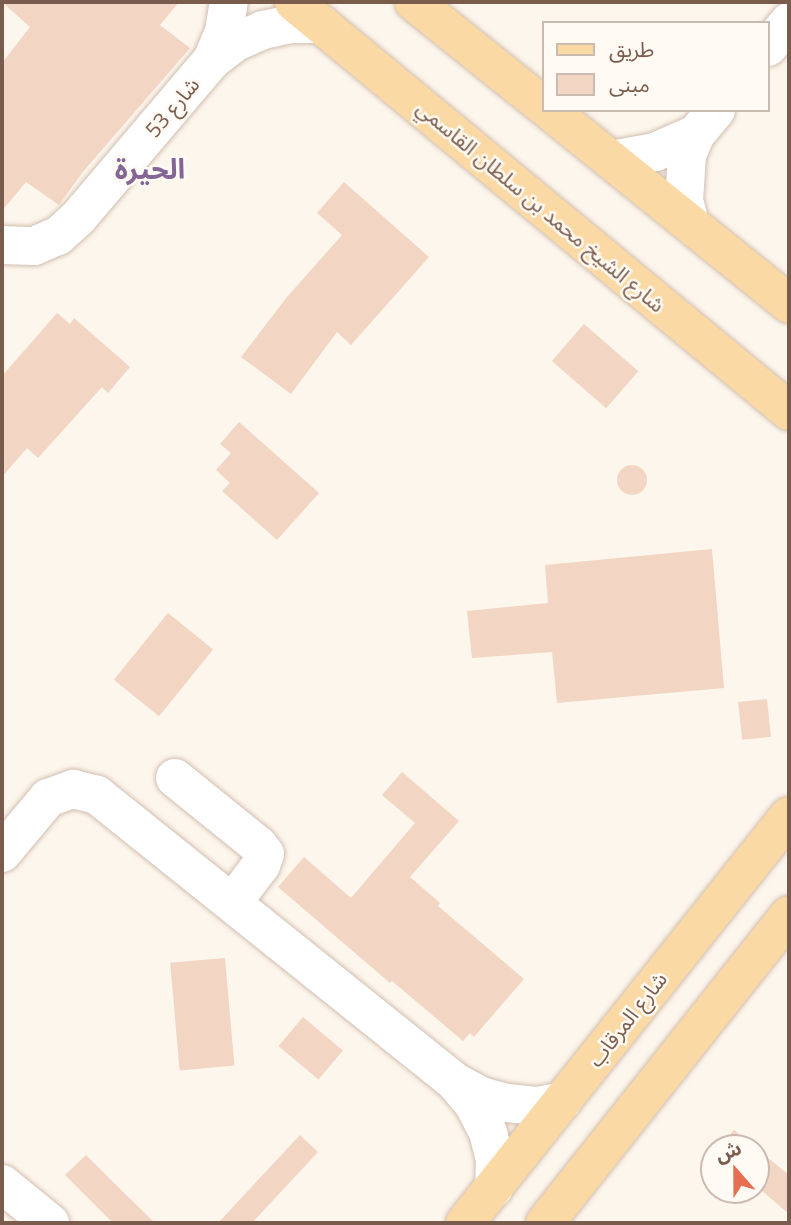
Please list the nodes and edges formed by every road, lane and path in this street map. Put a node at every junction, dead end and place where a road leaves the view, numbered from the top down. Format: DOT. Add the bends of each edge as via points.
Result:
graph roads {
  1 [pos="229,2"];
  2 [pos="414,2"];
  3 [pos="307,13"];
  4 [pos="789,22"];
  5 [pos="770,45"];
  6 [pos="212,60"];
  7 [pos="542,104"];
  8 [pos="551,112"];
  9 [pos="706,122"];
  10 [pos="611,160"];
  11 [pos="690,223"];
  12 [pos="2,245"];
  13 [pos="749,274"];
  14 [pos="789,276"];
  15 [pos="789,304"];
  16 [pos="787,415"];
  17 [pos="175,778"];
  18 [pos="789,816"];
  19 [pos="2,853"];
  20 [pos="233,902"];
  21 [pos="789,915"];
  22 [pos="455,1082"];
  23 [pos="563,1101"];
  24 [pos="494,1188"];
  25 [pos="7,1199"];
  26 [pos="50,1223"];
  27 [pos="465,1223"];
  28 [pos="545,1223"];
  1 -- 6 [label="street, شارع 53" via="224,32"];
  2 -- 7 [label="main road"];
  3 -- 6 [label="street, شارع 53" via="292,24 263,30 236,43"];
  3 -- 16 [label="main road, شارع الشيخ محمد بن سلطان القاسمي"];
  4 -- 5 [label="street"];
  6 -- 12 [label="street, شارع 53" via="58,236 34,246"];
  8 -- 10 [label="main road"];
  9 -- 10 [label="street" via="655,152"];
  9 -- 11 [label="street" via="687,155 683,178"];
  10 -- 11 [label="main road"];
  11 -- 13 [label="main road"];
  13 -- 14 [label="street"];
  13 -- 15 [label="main road"];
  17 -- 20 [label="street" via="265,854"];
  18 -- 23 [label="main road, شارع المرقاب"];
  19 -- 20 [label="street" via="48,798 85,790"];
  20 -- 22 [label="street"];
  21 -- 28 [label="main road"];
  22 -- 23 [label="street" via="508,1103 538,1106"];
  22 -- 24 [label="street" via="488,1132 495,1160"];
  23 -- 24 [label="main road, شارع المرقاب"];
  24 -- 27 [label="main road, شارع المرقاب"];
  25 -- 26 [label="street"];
}
